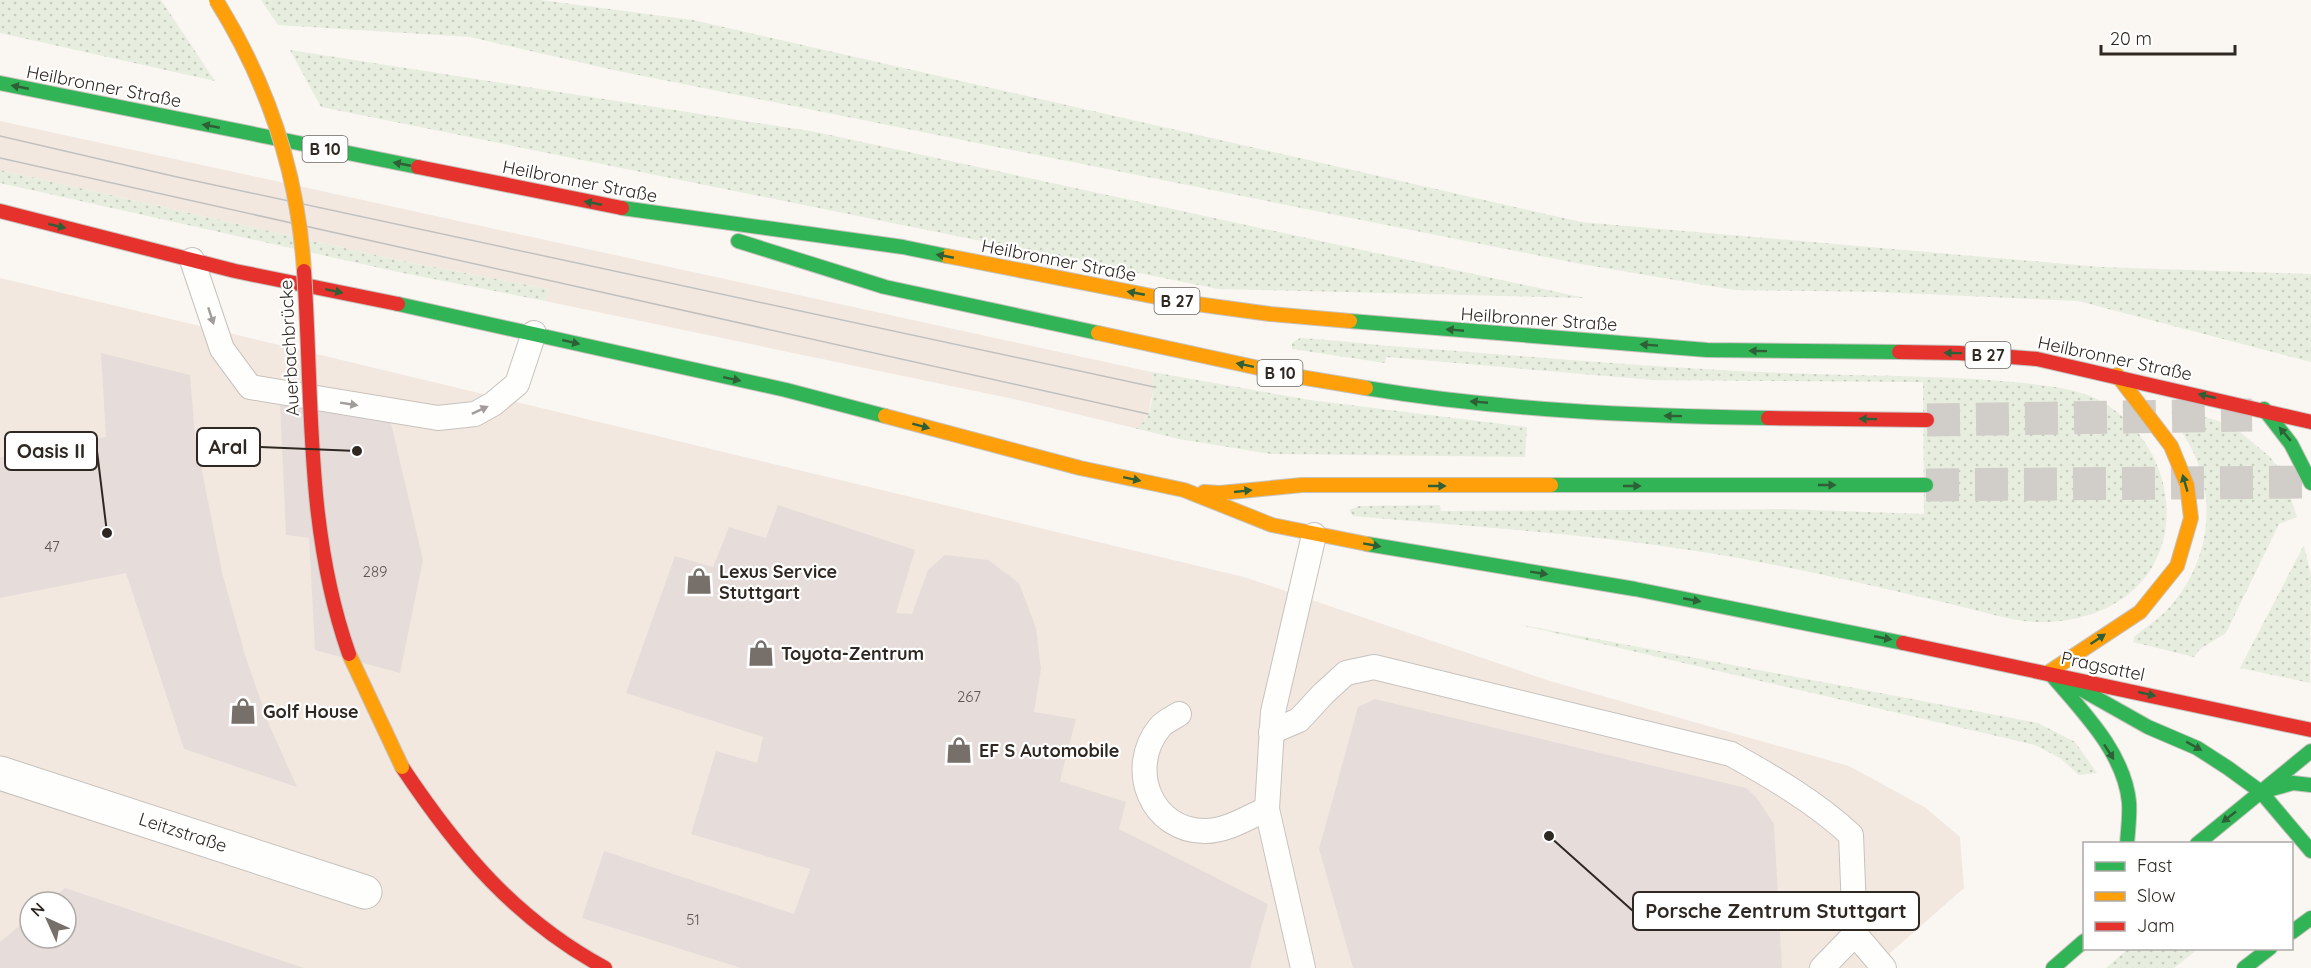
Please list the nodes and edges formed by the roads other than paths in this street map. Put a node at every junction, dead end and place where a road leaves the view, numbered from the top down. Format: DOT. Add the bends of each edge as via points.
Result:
graph roads {
  1 [pos="216,0"];
  2 [pos="0,83"];
  3 [pos="0,211"];
  4 [pos="651,214"];
  5 [pos="192,260"];
  6 [pos="534,333"];
  7 [pos="2117,375"];
  8 [pos="2264,409"];
  9 [pos="1927,420"];
  10 [pos="2311,422"];
  11 [pos="2311,483"];
  12 [pos="1926,485"];
  13 [pos="1184,490"];
  14 [pos="1314,535"];
  15 [pos="2049,672"];
  16 [pos="1179,714"];
  17 [pos="2311,730"];
  18 [pos="1271,732"];
  19 [pos="2311,751"];
  20 [pos="0,773"];
  21 [pos="2311,785"];
  22 [pos="2261,792"];
  23 [pos="1267,809"];
  24 [pos="2127,842"];
  25 [pos="2198,842"];
  26 [pos="2311,851"];
  27 [pos="365,892"];
  28 [pos="2311,918"];
  29 [pos="2293,931"];
  30 [pos="1855,933"];
  31 [pos="2083,943"];
  32 [pos="2267,950"];
  33 [pos="605,968"];
  34 [pos="1303,968"];
  35 [pos="1822,968"];
  36 [pos="1884,968"];
  37 [pos="2053,968"];
  38 [pos="2244,968"];
  1 -- 33 [label="main road, Auerbachbrücke, bridge" via="267,99 296,198 303,249 314,487 321,546 333,604 351,661 402,767 461,850 538,926"];
  4 -- 2 [label="main road, Heilbronner Straße / B 10, one-way"];
  3 -- 5 [label="main road, one-way"];
  7 -- 4 [label="main road, Heilbronner Straße / B 27, one-way" via="2037,359 1959,353 1707,350 1270,314 1182,302 903,248"];
  9 -- 4 [label="main road, B 10, one-way" via="1641,416 1408,396 1300,377 885,287"];
  5 -- 6 [label="main road, one-way"];
  5 -- 6 [label="lane, one-way" via="222,349 250,387 438,418 475,414 517,384"];
  6 -- 13 [label="main road, one-way" via="786,390 1080,468"];
  8 -- 7 [label="main road, Heilbronner Straße / B 27, one-way"];
  15 -- 7 [label="main road, one-way" via="2140,612 2177,566 2191,518 2187,485 2171,446"];
  8 -- 10 [label="main road, B 27"];
  11 -- 8 [label="main road, one-way" via="2291,440"];
  13 -- 12 [label="main road, one-way" via="1220,493 1302,485"];
  13 -- 14 [label="main road" via="1272,525"];
  14 -- 15 [label="main road, one-way" via="1635,589"];
  14 -- 18 [label="lane"];
  15 -- 17 [label="main road, Pragsattel, one-way"];
  15 -- 22 [label="main road, Pragsattel, one-way" via="2148,727 2197,748"];
  15 -- 24 [label="main road, one-way" via="2122,771 2129,800"];
  16 -- 23 [label="lane" via="1160,727 1145,762 1145,782 1152,802 1167,820 1206,831"];
  18 -- 23 [label="lane"];
  18 -- 30 [label="lane" via="1299,720 1346,674 1374,667 1731,754 1784,783 1851,835"];
  19 -- 22 [label="main road"];
  20 -- 27 [label="street, Leitzstraße"];
  21 -- 22 [label="main road" via="2293,783"];
  22 -- 25 [label="main road, one-way"];
  22 -- 26 [label="main road, Pragsattel"];
  23 -- 34 [label="lane"];
  28 -- 29 [label="main road"];
  30 -- 35 [label="lane"];
  30 -- 36 [label="lane"];
  31 -- 37 [label="main road"];
  32 -- 38 [label="main road"];
}
